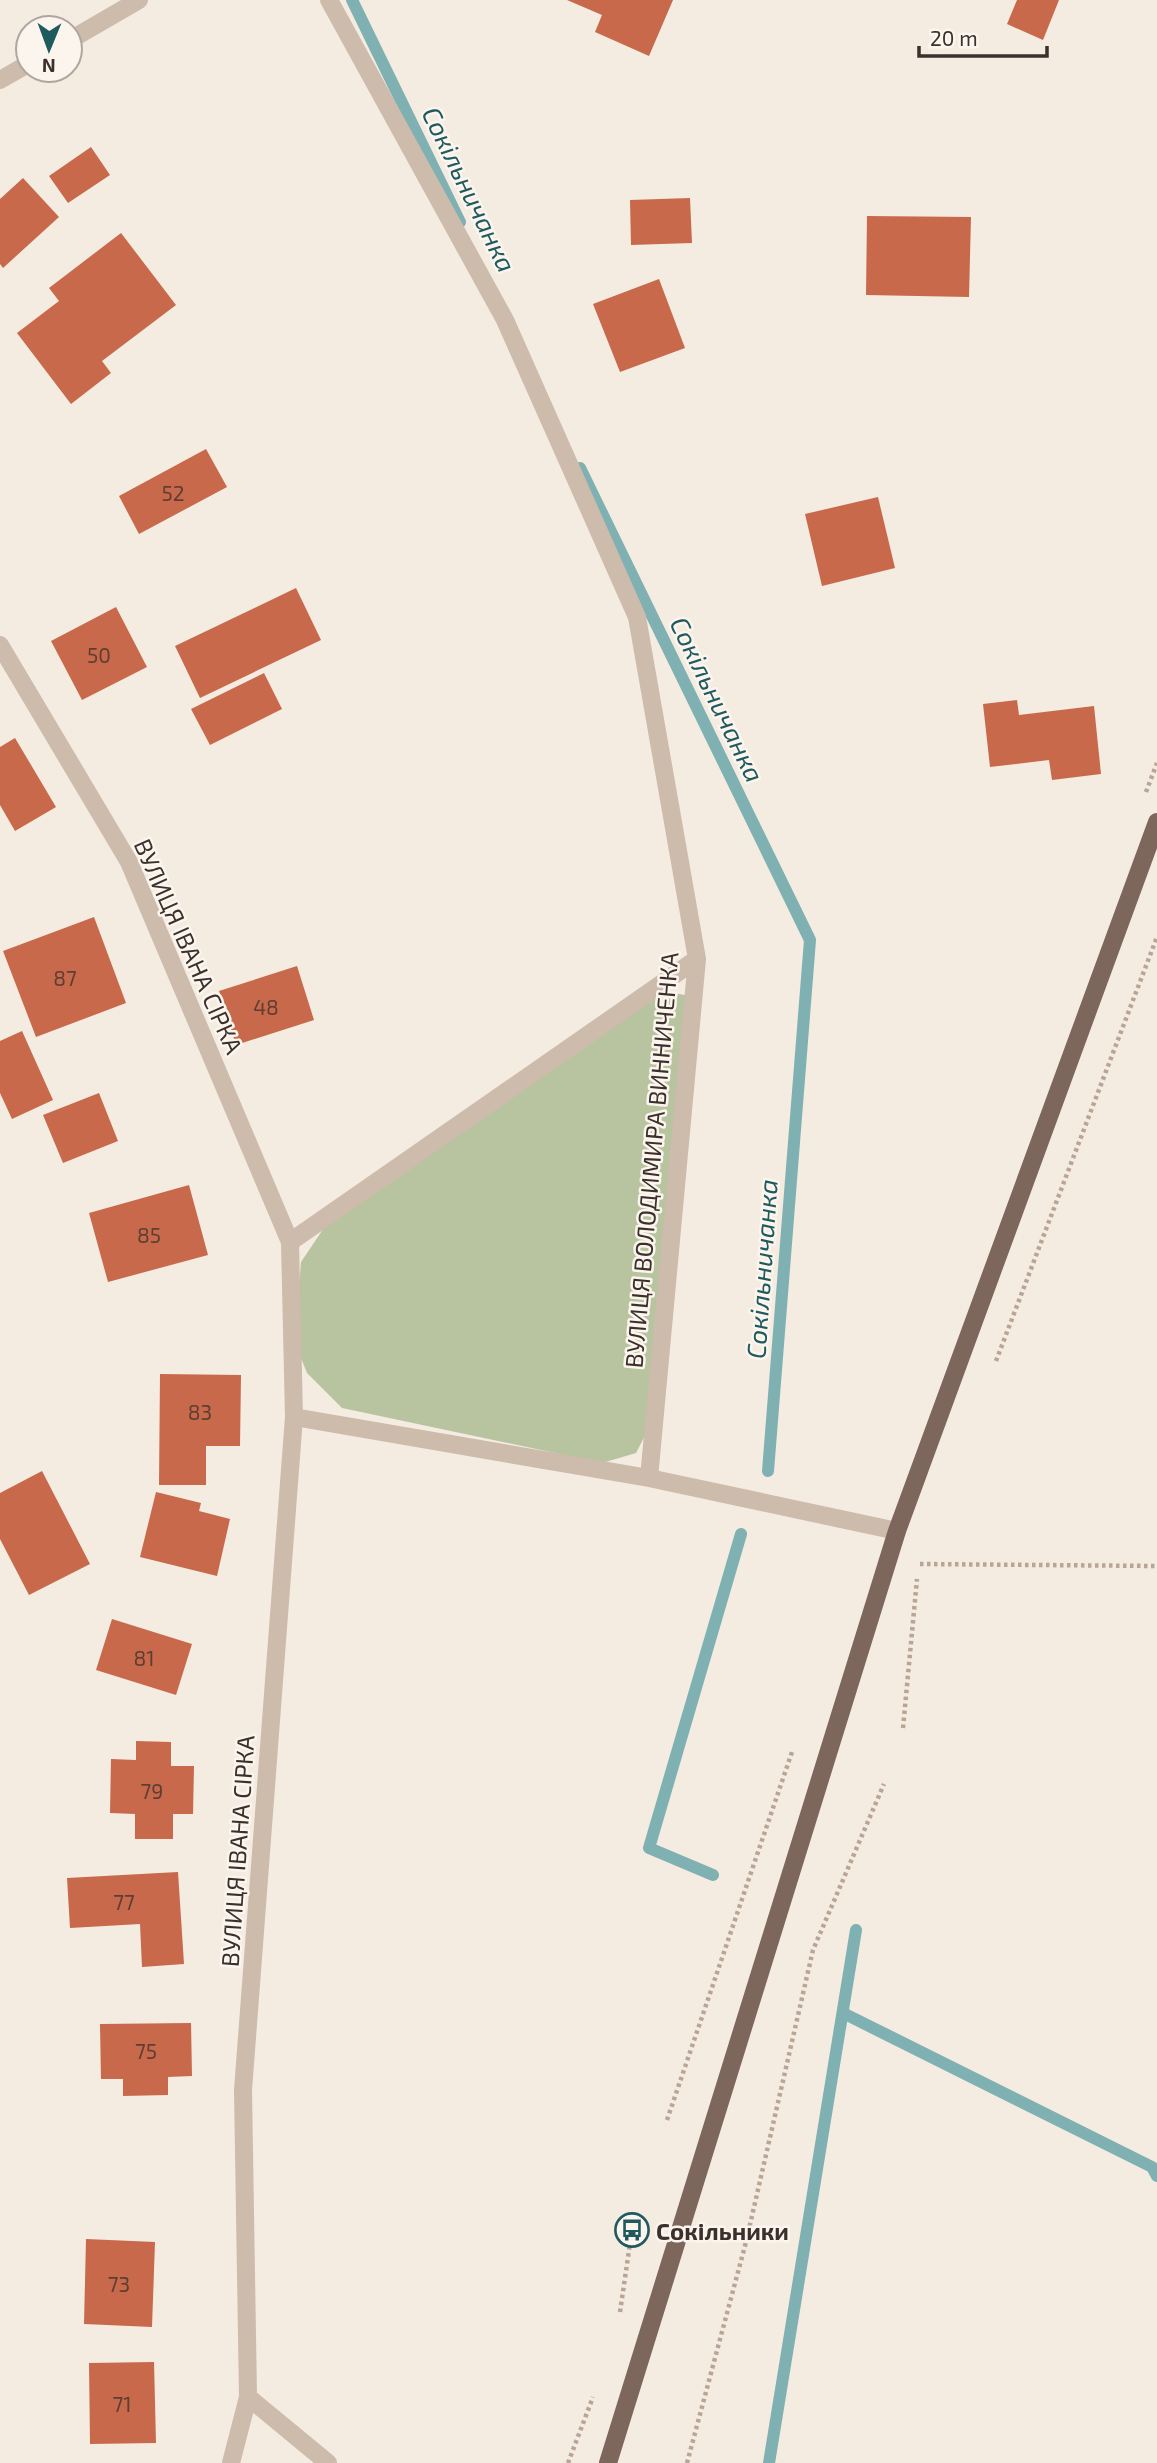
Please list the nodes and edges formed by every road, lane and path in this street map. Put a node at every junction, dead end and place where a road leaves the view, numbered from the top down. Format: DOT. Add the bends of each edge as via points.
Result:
graph roads {
  1 [pos="139,0"];
  2 [pos="329,0"];
  3 [pos="84,32"];
  4 [pos="0,645"];
  5 [pos="1157,822"];
  6 [pos="1151,852"];
  7 [pos="1157,937"];
  8 [pos="697,959"];
  9 [pos="290,1242"];
  10 [pos="993,1368"];
  11 [pos="294,1417"];
  12 [pos="649,1478"];
  13 [pos="897,1531"];
  14 [pos="924,1551"];
  15 [pos="919,1564"];
  16 [pos="1157,1566"];
  17 [pos="903,1728"];
  18 [pos="884,1784"];
  19 [pos="736,1923"];
  20 [pos="667,2120"];
  21 [pos="632,2230"];
  22 [pos="618,2322"];
  23 [pos="597,2386"];
  24 [pos="248,2397"];
  25 [pos="611,2458"];
  26 [pos="231,2463"];
  27 [pos="328,2463"];
  28 [pos="568,2463"];
  29 [pos="687,2463"];
  1 -- 3 [label="street"];
  2 -- 8 [label="street, ВУЛИЦЯ ВОЛОДИМИРА ВИННИЧЕНКА" via="505,320 637,617"];
  4 -- 9 [label="street, ВУЛИЦЯ ІВАНА СІРКА" via="129,862"];
  5 -- 6 [label="main road"];
  6 -- 13 [label="main road"];
  7 -- 10 [label="path"];
  8 -- 9 [label="street"];
  8 -- 12 [label="street, ВУЛИЦЯ ВОЛОДИМИРА ВИННИЧЕНКА"];
  9 -- 11 [label="street, ВУЛИЦЯ ІВАНА СІРКА"];
  11 -- 12 [label="street"];
  11 -- 24 [label="street, ВУЛИЦЯ ІВАНА СІРКА" via="243,2090"];
  12 -- 13 [label="street"];
  13 -- 25 [label="main road"];
  14 -- 15 [label="path"];
  15 -- 16 [label="path"];
  15 -- 17 [label="path"];
  18 -- 29 [label="path" via="813,1950 746,2242"];
  19 -- 20 [label="path"];
  21 -- 22 [label="path"];
  23 -- 28 [label="path"];
  24 -- 26 [label="street, ВУЛИЦЯ ІВАНА СІРКА"];
  24 -- 27 [label="street"];
}
